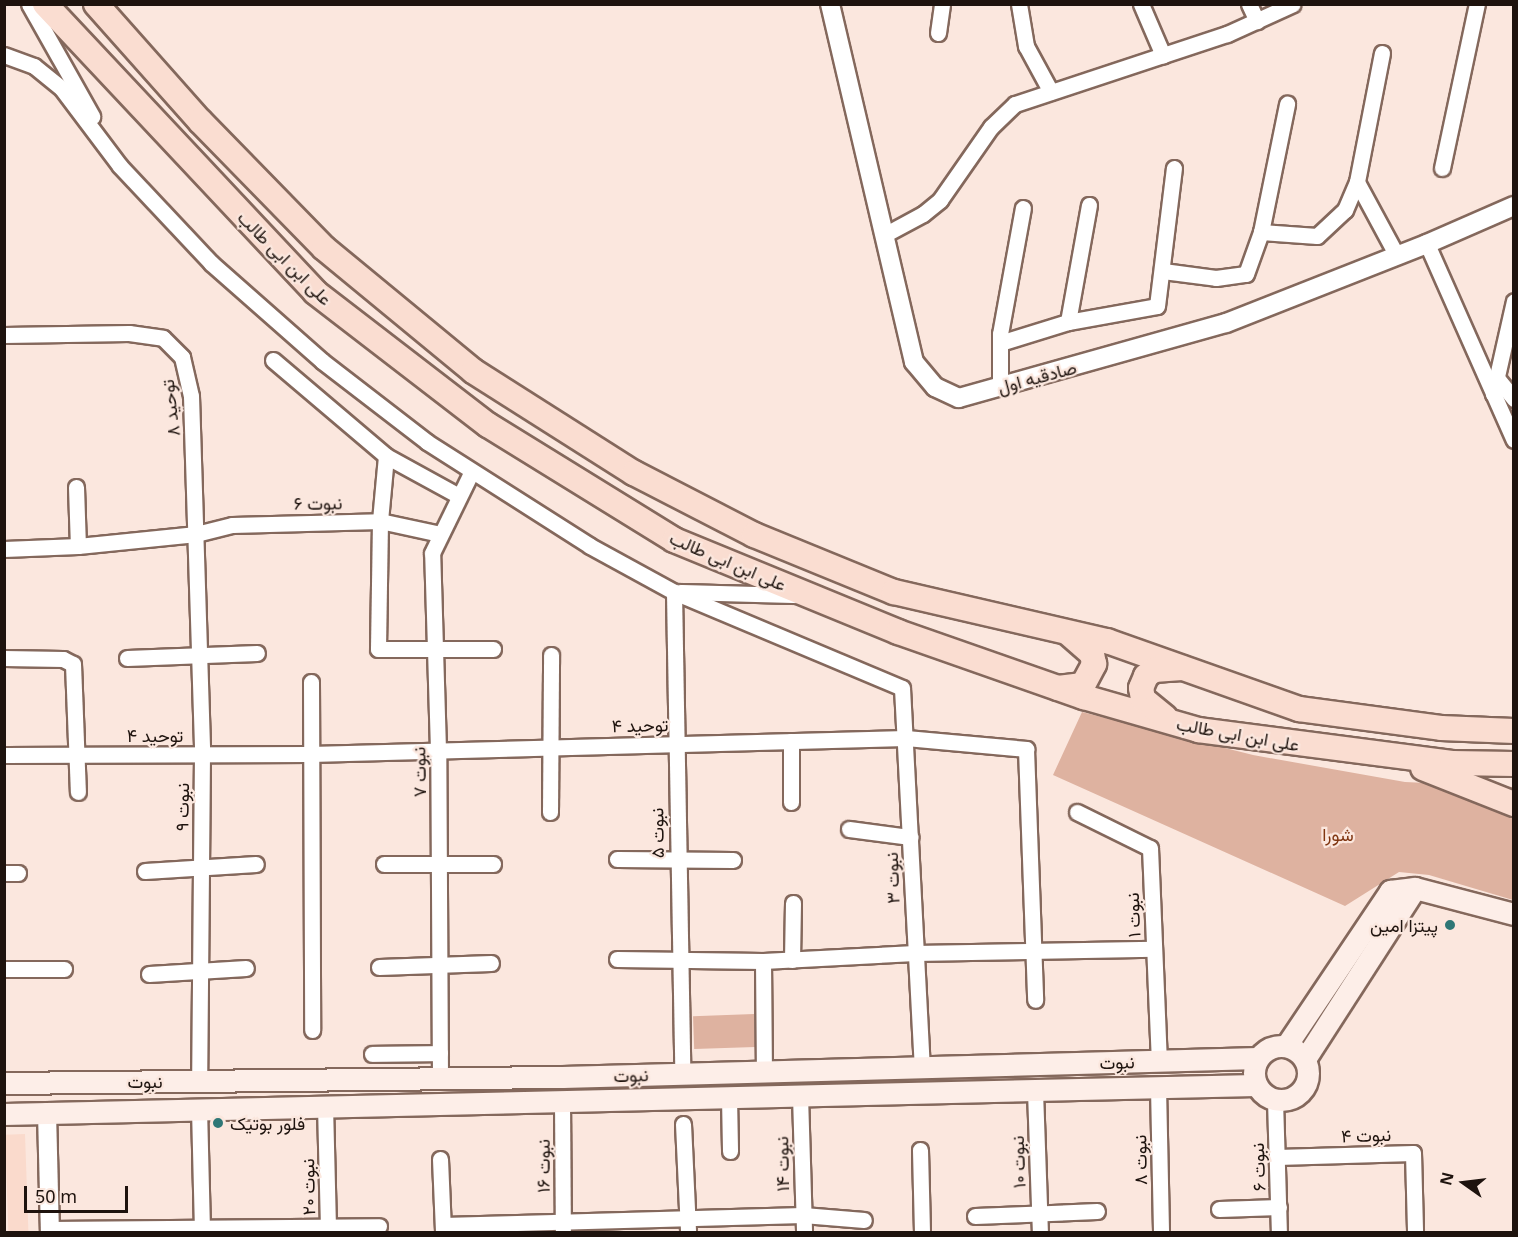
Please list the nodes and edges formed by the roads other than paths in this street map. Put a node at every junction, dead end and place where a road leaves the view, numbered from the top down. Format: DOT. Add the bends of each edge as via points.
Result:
graph roads {
  1 [pos="29,4"];
  2 [pos="45,4"];
  3 [pos="96,4"];
  4 [pos="830,4"];
  5 [pos="942,4"];
  6 [pos="1018,4"];
  7 [pos="1141,4"];
  8 [pos="1249,4"];
  9 [pos="1293,4"];
  10 [pos="1478,4"];
  11 [pos="1257,21"];
  12 [pos="938,33"];
  13 [pos="1382,53"];
  14 [pos="4,55"];
  15 [pos="1163,55"];
  16 [pos="1051,92"];
  17 [pos="1287,104"];
  18 [pos="120,165"];
  19 [pos="1174,168"];
  20 [pos="1442,168"];
  21 [pos="1357,182"];
  22 [pos="1089,205"];
  23 [pos="1514,206"];
  24 [pos="1023,208"];
  25 [pos="1261,231"];
  26 [pos="884,235"];
  27 [pos="1427,244"];
  28 [pos="1397,256"];
  29 [pos="1163,271"];
  30 [pos="1514,302"];
  31 [pos="1068,322"];
  32 [pos="4,335"];
  33 [pos="1000,343"];
  34 [pos="273,360"];
  35 [pos="1497,378"];
  36 [pos="1000,387"];
  37 [pos="1493,394"];
  38 [pos="1514,399"];
  39 [pos="1514,440"];
  40 [pos="386,456"];
  41 [pos="471,473"];
  42 [pos="76,487"];
  43 [pos="459,496"];
  44 [pos="380,521"];
  45 [pos="196,534"];
  46 [pos="440,534"];
  47 [pos="78,546"];
  48 [pos="4,549"];
  49 [pos="674,592"];
  50 [pos="812,597"];
  51 [pos="1066,632"];
  52 [pos="433,649"];
  53 [pos="493,649"];
  54 [pos="257,654"];
  55 [pos="199,655"];
  56 [pos="552,655"];
  57 [pos="4,658"];
  58 [pos="127,658"];
  59 [pos="1193,669"];
  60 [pos="311,682"];
  61 [pos="1058,688"];
  62 [pos="1182,726"];
  63 [pos="1514,731"];
  64 [pos="906,738"];
  65 [pos="791,741"];
  66 [pos="674,744"];
  67 [pos="550,747"];
  68 [pos="438,750"];
  69 [pos="202,754"];
  70 [pos="310,754"];
  71 [pos="79,755"];
  72 [pos="1387,755"];
  73 [pos="4,756"];
  74 [pos="1514,764"];
  75 [pos="78,792"];
  76 [pos="791,802"];
  77 [pos="1514,804"];
  78 [pos="550,812"];
  79 [pos="1077,812"];
  80 [pos="849,829"];
  81 [pos="910,837"];
  82 [pos="677,858"];
  83 [pos="617,859"];
  84 [pos="733,860"];
  85 [pos="256,864"];
  86 [pos="384,864"];
  87 [pos="439,864"];
  88 [pos="493,864"];
  89 [pos="201,867"];
  90 [pos="145,871"];
  91 [pos="1415,888"];
  92 [pos="793,903"];
  93 [pos="1514,914"];
  94 [pos="1154,949"];
  95 [pos="1035,951"];
  96 [pos="915,952"];
  97 [pos="617,959"];
  98 [pos="792,960"];
  99 [pos="763,962"];
  100 [pos="491,963"];
  101 [pos="679,963"];
  102 [pos="439,966"];
  103 [pos="379,967"];
  104 [pos="246,968"];
  105 [pos="4,969"];
  106 [pos="64,969"];
  107 [pos="200,972"];
  108 [pos="149,974"];
  109 [pos="1035,999"];
  110 [pos="312,1030"];
  111 [pos="1286,1046"];
  112 [pos="440,1053"];
  113 [pos="372,1054"];
  114 [pos="1258,1058"];
  115 [pos="1305,1059"];
  116 [pos="1159,1060"];
  117 [pos="1034,1065"];
  118 [pos="922,1067"];
  119 [pos="764,1071"];
  120 [pos="682,1073"];
  121 [pos="562,1077"];
  122 [pos="440,1079"];
  123 [pos="199,1081"];
  124 [pos="4,1083"];
  125 [pos="1256,1085"];
  126 [pos="1158,1087"];
  127 [pos="1035,1091"];
  128 [pos="800,1095"];
  129 [pos="729,1097"];
  130 [pos="562,1100"];
  131 [pos="1275,1100"];
  132 [pos="325,1105"];
  133 [pos="199,1108"];
  134 [pos="47,1112"];
  135 [pos="4,1114"];
  136 [pos="683,1124"];
  137 [pos="920,1150"];
  138 [pos="730,1151"];
  139 [pos="1277,1157"];
  140 [pos="441,1159"];
  141 [pos="1279,1207"];
  142 [pos="1219,1209"];
  143 [pos="1097,1211"];
  144 [pos="1039,1213"];
  145 [pos="803,1215"];
  146 [pos="975,1216"];
  147 [pos="864,1220"];
  148 [pos="379,1226"];
  149 [pos="688,1226"];
  150 [pos="563,1228"];
  151 [pos="443,1229"];
  152 [pos="202,1230"];
  153 [pos="328,1230"];
  154 [pos="50,1231"];
  155 [pos="804,1233"];
  156 [pos="922,1233"];
  157 [pos="1040,1233"];
  158 [pos="1161,1233"];
  159 [pos="1279,1233"];
  160 [pos="1415,1233"];
  1 -- 18 [label="street"];
  2 -- 50 [label="main road, علی ابن ابی طالب" via="315,292 488,425 634,516 674,540"];
  3 -- 51 [label="main road, علی ابن ابی طالب" via="200,121 324,248 472,371 634,473 754,535 894,592"];
  4 -- 26 [label="street, صادقیه اول"];
  5 -- 12 [label="street"];
  6 -- 16 [label="street" via="1026,46"];
  7 -- 15 [label="street"];
  8 -- 11 [label="street"];
  9 -- 11 [label="street"];
  10 -- 20 [label="street"];
  11 -- 15 [label="street"];
  13 -- 21 [label="street"];
  14 -- 18 [label="street" via="34,66 62,89"];
  15 -- 16 [label="street"];
  16 -- 26 [label="street" via="1015,104 991,127 940,200"];
  17 -- 25 [label="street"];
  18 -- 41 [label="street" via="211,263 322,361"];
  19 -- 29 [label="street"];
  21 -- 25 [label="street" via="1345,210 1317,236"];
  21 -- 28 [label="street"];
  22 -- 31 [label="street"];
  23 -- 27 [label="street, صادقیه اول"];
  24 -- 33 [label="street"];
  25 -- 29 [label="street" via="1246,274 1216,278"];
  26 -- 36 [label="street, صادقیه اول" via="914,362 935,387 959,398"];
  27 -- 28 [label="street, صادقیه اول"];
  27 -- 37 [label="street"];
  28 -- 36 [label="street, صادقیه اول" via="1226,323"];
  29 -- 31 [label="street" via="1157,306"];
  30 -- 35 [label="street"];
  31 -- 33 [label="street"];
  32 -- 45 [label="street, توحید ۸" via="129,333 164,338 176,350 182,357 191,396"];
  33 -- 36 [label="street"];
  34 -- 40 [label="street"];
  35 -- 37 [label="street"];
  35 -- 38 [label="street"];
  37 -- 39 [label="street"];
  40 -- 43 [label="street"];
  40 -- 44 [label="street"];
  41 -- 43 [label="street, نبوت ۷"];
  41 -- 49 [label="street"];
  42 -- 47 [label="street"];
  43 -- 46 [label="street, نبوت ۷"];
  44 -- 45 [label="street, نبوت ۶" via="232,525"];
  44 -- 46 [label="street, نبوت ۶"];
  44 -- 52 [label="street" via="378,649"];
  45 -- 47 [label="street, نبوت ۶"];
  45 -- 55 [label="street, نبوت ۹"];
  46 -- 52 [label="street, نبوت ۷" via="432,553"];
  47 -- 48 [label="street, نبوت ۶"];
  49 -- 50 [label="street"];
  49 -- 64 [label="street, نبوت ۳" via="902,688"];
  49 -- 66 [label="street, نبوت ۵"];
  50 -- 61 [label="main road, علی ابن ابی طالب"];
  51 -- 59 [label="main road, علی ابن ابی طالب"];
  51 -- 61 [label="main road" via="1092,654 1094,664 1083,685"];
  52 -- 53 [label="street"];
  52 -- 68 [label="street, نبوت ۷"];
  54 -- 55 [label="street"];
  55 -- 58 [label="street"];
  55 -- 69 [label="street, نبوت ۹"];
  56 -- 67 [label="street"];
  57 -- 71 [label="street" via="63,659 73,664"];
  59 -- 62 [label="main road" via="1154,670 1141,688 1150,708"];
  59 -- 63 [label="main road, علی ابن ابی طالب" via="1299,709 1441,728"];
  60 -- 70 [label="street"];
  61 -- 62 [label="main road, علی ابن ابی طالب"];
  62 -- 72 [label="main road, علی ابن ابی طالب"];
  64 -- 65 [label="street, توحید ۴"];
  64 -- 81 [label="street, نبوت ۳"];
  64 -- 95 [label="street, توحید ۴" via="1026,749"];
  65 -- 66 [label="street, توحید ۴"];
  65 -- 76 [label="street"];
  66 -- 67 [label="street, توحید ۴"];
  66 -- 82 [label="street, نبوت ۵"];
  67 -- 68 [label="street, توحید ۴"];
  67 -- 78 [label="street"];
  68 -- 70 [label="street, توحید ۴"];
  68 -- 87 [label="street, نبوت ۷"];
  69 -- 70 [label="street, توحید ۴"];
  69 -- 71 [label="street, توحید ۴"];
  69 -- 89 [label="street, نبوت ۹"];
  70 -- 110 [label="street"];
  71 -- 73 [label="street, توحید ۴"];
  71 -- 75 [label="street"];
  72 -- 74 [label="main road, علی ابن ابی طالب" via="1452,763"];
  72 -- 77 [label="main road"];
  79 -- 94 [label="street, نبوت ۱" via="1150,848"];
  80 -- 81 [label="street"];
  81 -- 96 [label="street, نبوت ۳"];
  82 -- 83 [label="street"];
  82 -- 84 [label="street"];
  82 -- 101 [label="street, نبوت ۵"];
  85 -- 89 [label="street"];
  86 -- 87 [label="street"];
  87 -- 88 [label="street"];
  87 -- 102 [label="street, نبوت ۷"];
  89 -- 90 [label="street"];
  89 -- 107 [label="street, نبوت ۹"];
  91 -- 93 [label="main road"];
  91 -- 111 [label="main road" via="1390,891"];
  91 -- 115 [label="main road"];
  92 -- 98 [label="street"];
  94 -- 95 [label="street"];
  94 -- 116 [label="street, نبوت ۱"];
  95 -- 96 [label="street"];
  95 -- 109 [label="street, توحید ۴"];
  96 -- 98 [label="street"];
  96 -- 118 [label="street, نبوت ۳"];
  97 -- 101 [label="street"];
  98 -- 99 [label="street"];
  99 -- 101 [label="street"];
  99 -- 119 [label="street"];
  100 -- 102 [label="street"];
  101 -- 120 [label="street, نبوت ۵"];
  102 -- 103 [label="street"];
  102 -- 112 [label="street, نبوت ۷"];
  104 -- 107 [label="street"];
  105 -- 106 [label="street"];
  107 -- 108 [label="street"];
  107 -- 123 [label="street, نبوت ۹"];
  111 -- 114 [label="main road" via="1270,1047"];
  111 -- 115 [label="main road"];
  112 -- 113 [label="street"];
  112 -- 122 [label="street, نبوت ۷"];
  114 -- 116 [label="main road, نبوت"];
  114 -- 125 [label="main road" via="1253,1073"];
  115 -- 131 [label="main road" via="1308,1069 1303,1089 1295,1096"];
  116 -- 117 [label="main road, نبوت"];
  117 -- 118 [label="main road, نبوت"];
  117 -- 127 [label="main road"];
  118 -- 119 [label="main road, نبوت"];
  119 -- 120 [label="main road, نبوت"];
  120 -- 121 [label="main road, نبوت"];
  121 -- 122 [label="main road, نبوت"];
  121 -- 130 [label="main road"];
  122 -- 123 [label="main road, نبوت"];
  123 -- 124 [label="main road, نبوت"];
  123 -- 133 [label="main road"];
  125 -- 126 [label="main road, نبوت"];
  125 -- 131 [label="main road"];
  126 -- 127 [label="main road, نبوت"];
  126 -- 158 [label="street, نبوت ۸"];
  127 -- 128 [label="main road, نبوت"];
  127 -- 144 [label="street, نبوت ۱۰"];
  128 -- 129 [label="main road, نبوت"];
  128 -- 145 [label="street, نبوت ۱۴"];
  129 -- 130 [label="main road, نبوت"];
  129 -- 138 [label="street"];
  130 -- 132 [label="main road, نبوت"];
  130 -- 150 [label="street, نبوت ۱۶"];
  131 -- 139 [label="street, نبوت ۶"];
  132 -- 133 [label="main road, نبوت"];
  132 -- 153 [label="street, نبوت ۲۰"];
  133 -- 134 [label="main road, نبوت"];
  133 -- 152 [label="street"];
  134 -- 135 [label="main road, نبوت"];
  134 -- 154 [label="street"];
  136 -- 149 [label="street"];
  137 -- 156 [label="street"];
  139 -- 141 [label="street, نبوت ۶"];
  139 -- 160 [label="street, نبوت ۴" via="1413,1153"];
  140 -- 151 [label="street"];
  141 -- 142 [label="street"];
  141 -- 159 [label="street, نبوت ۶"];
  143 -- 144 [label="street"];
  144 -- 146 [label="street"];
  144 -- 157 [label="street, نبوت ۱۰"];
  145 -- 147 [label="street"];
  145 -- 149 [label="street"];
  145 -- 155 [label="street, نبوت ۱۴"];
  148 -- 153 [label="street"];
  149 -- 150 [label="street"];
  150 -- 151 [label="street"];
  152 -- 153 [label="street"];
  152 -- 154 [label="street"];
}
